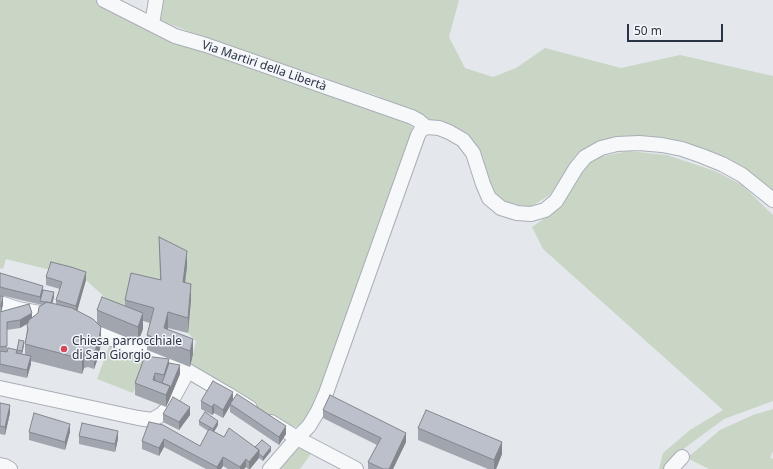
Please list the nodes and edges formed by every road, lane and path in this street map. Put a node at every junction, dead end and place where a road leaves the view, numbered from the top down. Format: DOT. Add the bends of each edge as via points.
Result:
graph roads {
  1 [pos="104,0"];
  2 [pos="156,0"];
  3 [pos="152,24"];
  4 [pos="426,127"];
  5 [pos="773,200"];
  6 [pos="0,303"];
  7 [pos="18,309"];
  8 [pos="0,316"];
  9 [pos="188,371"];
  10 [pos="0,388"];
  11 [pos="297,438"];
  12 [pos="682,457"];
  13 [pos="0,465"];
  14 [pos="10,469"];
  15 [pos="270,469"];
  16 [pos="356,469"];
  17 [pos="671,469"];
  1 -- 3 [label="street, Via Martiri della Libertà"];
  2 -- 3 [label="street"];
  3 -- 4 [label="street, Via Martiri della Libertà" via="175,36 412,117"];
  4 -- 5 [label="street" via="439,128 463,140 473,153 489,198 501,208 517,213 531,214 545,210 556,201 585,157 601,148 617,144 662,145 702,156 742,175"];
  4 -- 11 [label="street" via="418,135 321,405 309,426"];
  6 -- 7 [label="street"];
  7 -- 8 [label="street"];
  7 -- 9 [label="street" via="71,321"];
  9 -- 10 [label="street" via="167,409 152,420"];
  9 -- 11 [label="street"];
  11 -- 15 [label="street"];
  11 -- 16 [label="street"];
  12 -- 17 [label="street"];
  13 -- 14 [label="street"];
}
